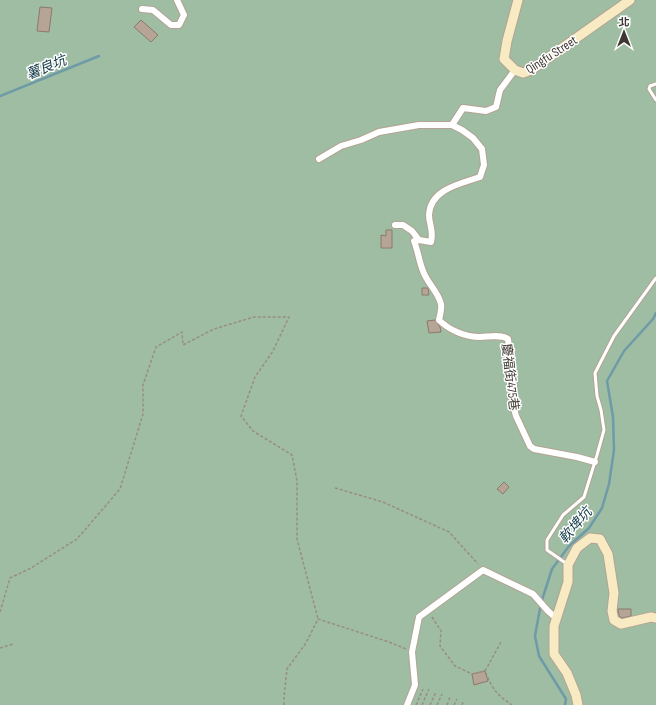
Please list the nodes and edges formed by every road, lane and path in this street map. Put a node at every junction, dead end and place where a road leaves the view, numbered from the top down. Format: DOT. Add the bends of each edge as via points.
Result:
graph roads {
  1 [pos="177,0"];
  2 [pos="518,0"];
  3 [pos="630,0"];
  4 [pos="142,9"];
  5 [pos="515,70"];
  6 [pos="656,84"];
  7 [pos="656,100"];
  8 [pos="452,125"];
  9 [pos="319,159"];
  10 [pos="396,225"];
  11 [pos="419,240"];
  12 [pos="656,278"];
  13 [pos="595,462"];
  14 [pos="335,488"];
  15 [pos="568,565"];
  16 [pos="483,570"];
  17 [pos="428,610"];
  18 [pos="0,612"];
  19 [pos="556,618"];
  20 [pos="656,618"];
  21 [pos="318,619"];
  22 [pos="501,642"];
  23 [pos="13,644"];
  24 [pos="0,648"];
  25 [pos="412,652"];
  26 [pos="485,670"];
  27 [pos="423,689"];
  28 [pos="429,689"];
  29 [pos="436,692"];
  30 [pos="442,694"];
  31 [pos="450,697"];
  32 [pos="457,699"];
  33 [pos="463,702"];
  34 [pos="284,705"];
  35 [pos="407,705"];
  36 [pos="416,705"];
  37 [pos="422,705"];
  38 [pos="430,705"];
  39 [pos="437,705"];
  40 [pos="446,705"];
  41 [pos="454,705"];
  42 [pos="462,705"];
  43 [pos="512,705"];
  44 [pos="578,705"];
  1 -- 4 [label="street" via="184,15 179,25 171,25 153,10"];
  2 -- 5 [label="street, Qingfu Street" via="504,53 504,59"];
  3 -- 5 [label="street, Qingfu Street" via="530,70 523,73"];
  5 -- 8 [label="street" via="500,90 496,107 486,111 463,108"];
  6 -- 7 [label="lane" via="649,89"];
  8 -- 9 [label="street" via="419,125 379,132 341,146"];
  8 -- 11 [label="street" via="473,138 482,149 484,165 480,177 444,190 432,202 429,216 433,234 431,242"];
  10 -- 11 [label="street" via="403,225"];
  11 -- 13 [label="street, 慶福街475巷" via="414,241 423,271 441,305 439,320 465,336 508,339 514,388 513,405 530,446 534,450"];
  12 -- 13 [label="lane" via="614,336 595,372 604,430"];
  13 -- 15 [label="lane" via="584,497 563,515 548,540 546,550"];
  14 -- 16 [label="path" via="382,502 449,532"];
  15 -- 19 [label="street" via="568,582"];
  15 -- 20 [label="street" via="577,548 590,538 600,539 608,554 614,593 614,620 621,624"];
  16 -- 17 [label="street"];
  16 -- 19 [label="street" via="533,594"];
  17 -- 25 [label="street" via="419,617"];
  17 -- 26 [label="path" via="441,631 440,646 455,666 472,674"];
  18 -- 21 [label="path" via="10,578 77,539 120,489 142,414 142,385 156,347 182,332 183,345 214,329 254,317 289,317 273,351 255,377 241,416 253,431 292,456 297,480 297,539"];
  19 -- 44 [label="street" via="554,654 567,674"];
  21 -- 25 [label="path"];
  21 -- 34 [label="path" via="287,669"];
  22 -- 26 [label="path"];
  23 -- 24 [label="path"];
  25 -- 35 [label="street" via="415,685"];
  26 -- 43 [label="path" via="497,694"];
  27 -- 36 [label="path"];
  28 -- 37 [label="path"];
  29 -- 38 [label="path"];
  30 -- 39 [label="path"];
  31 -- 40 [label="path"];
  32 -- 41 [label="path"];
  33 -- 42 [label="path"];
}
